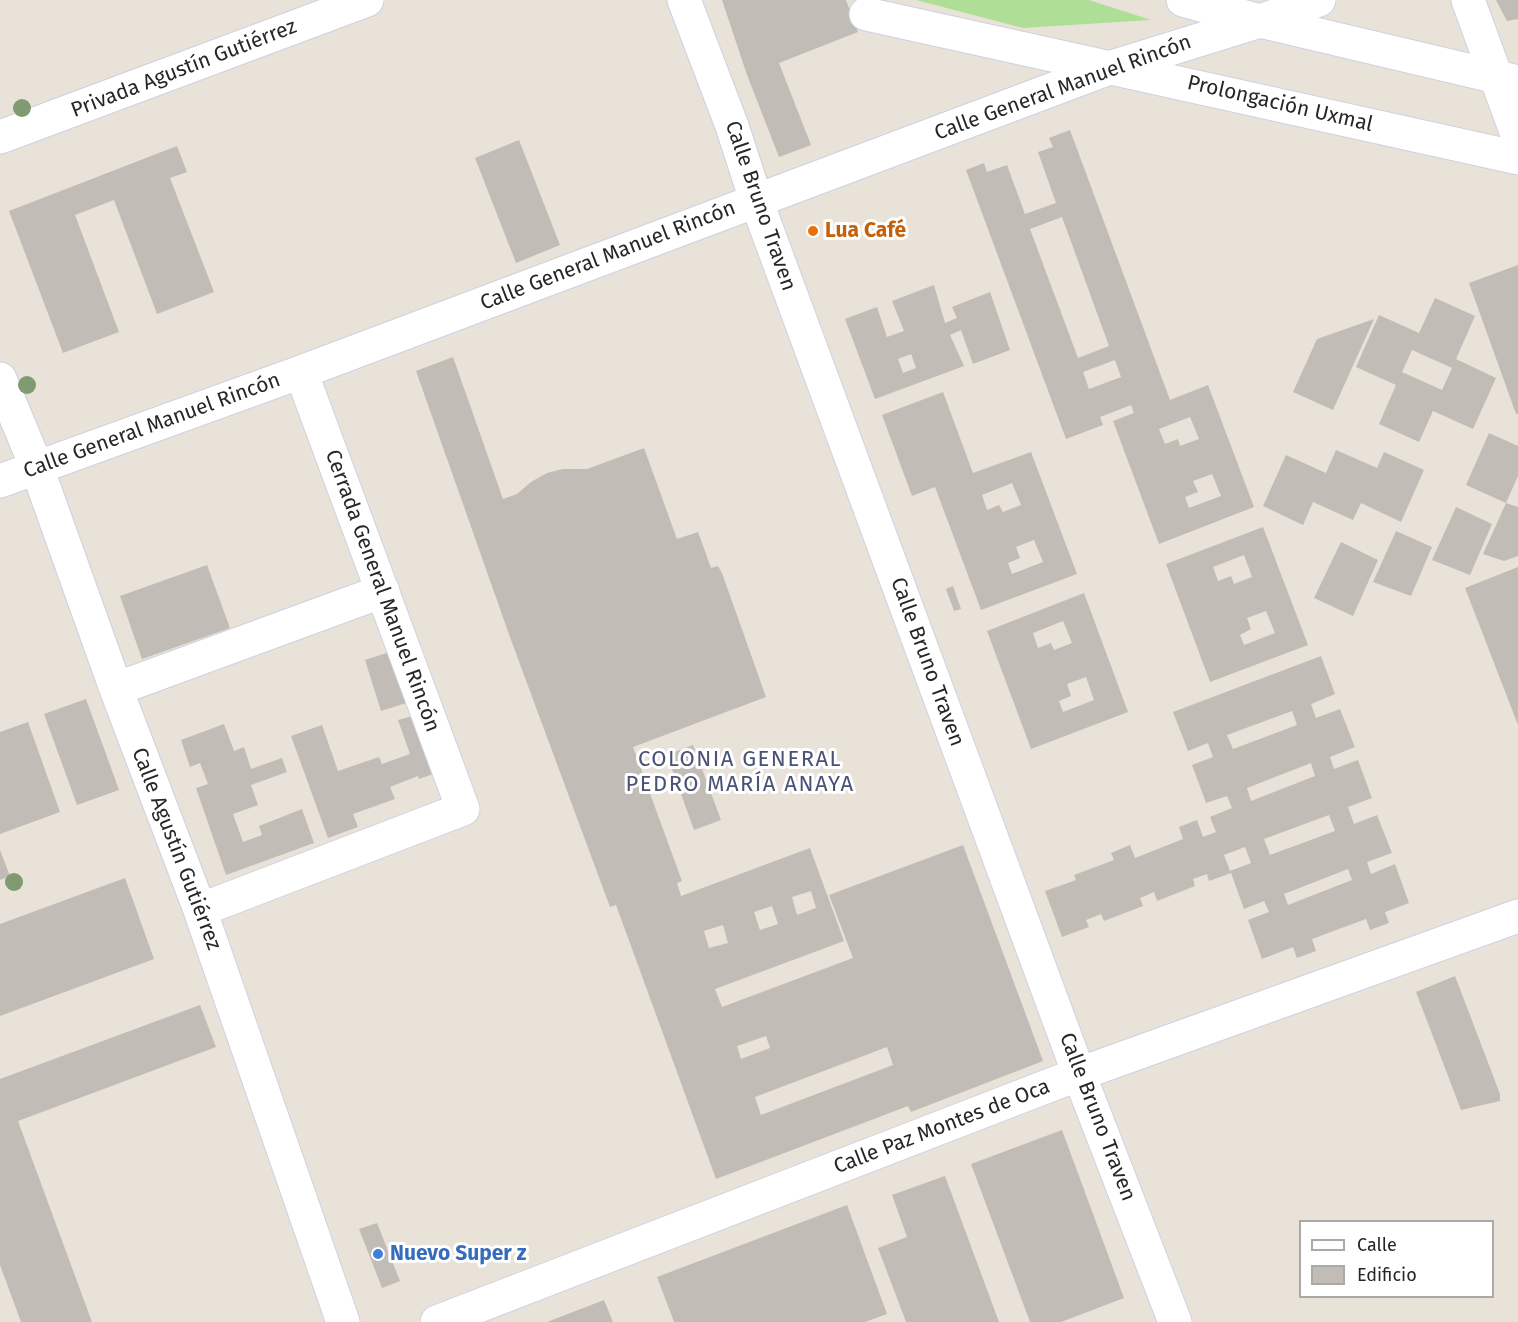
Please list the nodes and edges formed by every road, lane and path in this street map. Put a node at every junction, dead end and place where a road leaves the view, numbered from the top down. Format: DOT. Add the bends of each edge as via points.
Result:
graph roads {
  1 [pos="367,0"];
  2 [pos="684,0"];
  3 [pos="1183,0"];
  4 [pos="1318,0"];
  5 [pos="1468,0"];
  6 [pos="866,14"];
  7 [pos="1260,21"];
  8 [pos="1112,67"];
  9 [pos="1507,80"];
  10 [pos="0,137"];
  11 [pos="1518,137"];
  12 [pos="1518,158"];
  13 [pos="756,200"];
  14 [pos="301,372"];
  15 [pos="0,379"];
  16 [pos="37,468"];
  17 [pos="0,481"];
  18 [pos="382,591"];
  19 [pos="116,689"];
  20 [pos="201,910"];
  21 [pos="1518,916"];
  22 [pos="1079,1074"];
  23 [pos="344,1322"];
  24 [pos="437,1322"];
  25 [pos="1175,1322"];
  1 -- 10 [label="street, Privada Agustín Gutiérrez"];
  2 -- 13 [label="street, Calle Bruno Traven"];
  3 -- 7 [label="street"];
  4 -- 7 [label="street, Calle General Manuel Rincón"];
  5 -- 9 [label="street"];
  6 -- 8 [label="street, Prolongación Uxmal"];
  7 -- 8 [label="street, Calle General Manuel Rincón"];
  7 -- 9 [label="street"];
  8 -- 12 [label="street, Prolongación Uxmal"];
  8 -- 13 [label="street, Calle General Manuel Rincón"];
  9 -- 11 [label="street"];
  13 -- 14 [label="street, Calle General Manuel Rincón"];
  13 -- 22 [label="street, Calle Bruno Traven"];
  14 -- 16 [label="street, Calle General Manuel Rincón"];
  14 -- 18 [label="street, Cerrada General Manuel Rincón"];
  15 -- 16 [label="street, Calle Agustín Gutiérrez"];
  16 -- 17 [label="street, Calle General Manuel Rincón"];
  16 -- 19 [label="street, Calle Agustín Gutiérrez"];
  18 -- 19 [label="street"];
  18 -- 20 [label="street, Cerrada General Manuel Rincón" via="463,809"];
  19 -- 20 [label="street, Calle Agustín Gutiérrez"];
  20 -- 23 [label="street, Calle Agustín Gutiérrez"];
  21 -- 22 [label="street, Calle Paz Montes de Oca"];
  22 -- 24 [label="street, Calle Paz Montes de Oca"];
  22 -- 25 [label="street, Calle Bruno Traven"];
}
